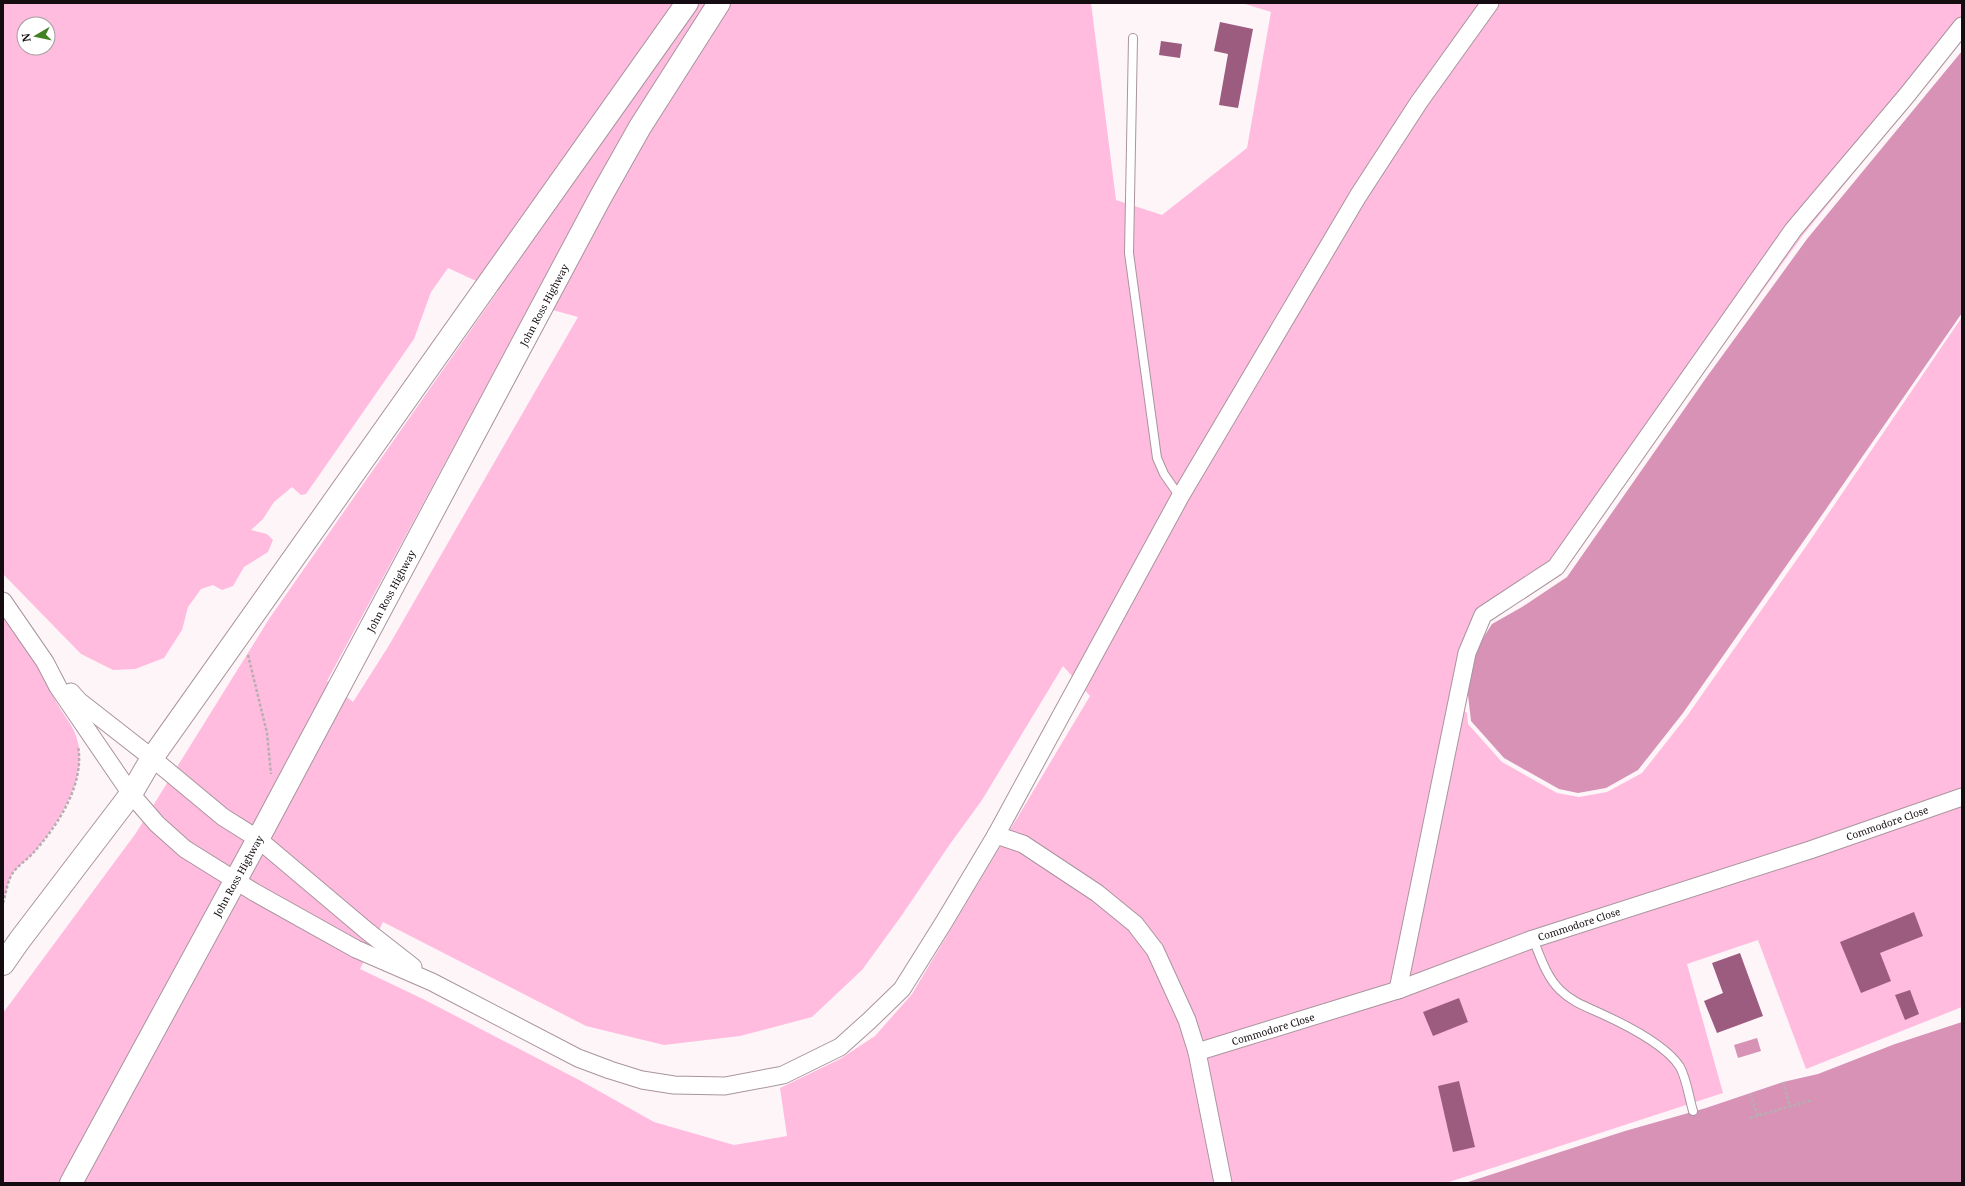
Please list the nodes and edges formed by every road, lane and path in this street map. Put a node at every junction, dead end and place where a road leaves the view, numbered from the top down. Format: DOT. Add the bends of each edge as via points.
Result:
graph roads {
  1 [pos="687,3"];
  2 [pos="719,3"];
  3 [pos="1490,3"];
  4 [pos="1962,26"];
  5 [pos="1133,38"];
  6 [pos="1180,497"];
  7 [pos="3,601"];
  8 [pos="242,632"];
  9 [pos="45,662"];
  10 [pos="76,739"];
  11 [pos="152,758"];
  12 [pos="271,779"];
  13 [pos="131,794"];
  14 [pos="1962,798"];
  15 [pos="996,835"];
  16 [pos="258,839"];
  17 [pos="236,879"];
  18 [pos="3,903"];
  19 [pos="1533,939"];
  20 [pos="3,964"];
  21 [pos="432,982"];
  22 [pos="1398,990"];
  23 [pos="1197,1052"];
  24 [pos="1783,1082"];
  25 [pos="1750,1094"];
  26 [pos="1812,1100"];
  27 [pos="1790,1106"];
  28 [pos="1693,1111"];
  29 [pos="1758,1116"];
  30 [pos="1750,1118"];
  31 [pos="71,1183"];
  32 [pos="1223,1183"];
  1 -- 8 [label="main road"];
  2 -- 16 [label="main road, John Ross Highway" via="640,127 600,198"];
  3 -- 6 [label="street" via="1419,102 1358,196"];
  4 -- 22 [label="street" via="1793,230 1556,567 1482,615 1467,653"];
  5 -- 6 [label="lane" via="1128,253 1157,458 1164,474"];
  6 -- 15 [label="street"];
  7 -- 9 [label="street"];
  8 -- 11 [label="main road"];
  8 -- 12 [label="path" via="267,733"];
  9 -- 11 [label="street" via="79,701"];
  9 -- 13 [label="street" via="58,687"];
  10 -- 18 [label="path" via="80,758 78,777 71,796 34,852 13,873"];
  11 -- 13 [label="main road"];
  11 -- 16 [label="street" via="223,817"];
  13 -- 17 [label="street" via="157,824 184,849"];
  13 -- 20 [label="main road"];
  14 -- 19 [label="street, Commodore Close"];
  15 -- 21 [label="street" via="902,989 840,1047 783,1075 725,1086 674,1085 642,1080 578,1058"];
  15 -- 23 [label="street" via="1023,844 1097,894 1135,924 1156,950 1187,1020"];
  16 -- 17 [label="main road, John Ross Highway"];
  16 -- 21 [label="street" via="366,931"];
  17 -- 21 [label="street" via="254,892 356,949"];
  17 -- 31 [label="main road, John Ross Highway"];
  19 -- 22 [label="street, Commodore Close"];
  19 -- 28 [label="lane" via="1548,974 1572,1001 1603,1014 1662,1048 1671,1056 1680,1068"];
  22 -- 23 [label="street, Commodore Close"];
  23 -- 32 [label="street"];
  24 -- 27 [label="path"];
  25 -- 29 [label="path"];
  26 -- 27 [label="path"];
  27 -- 29 [label="path"];
  29 -- 30 [label="path"];
}
